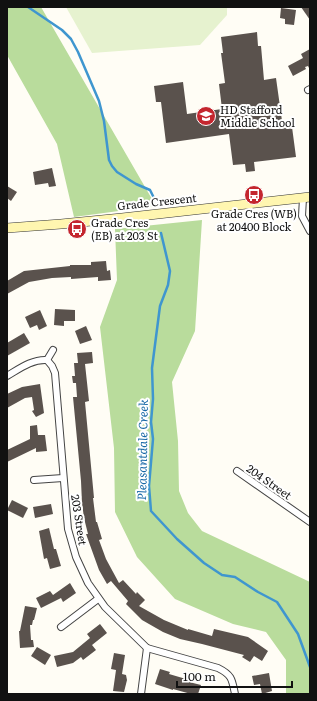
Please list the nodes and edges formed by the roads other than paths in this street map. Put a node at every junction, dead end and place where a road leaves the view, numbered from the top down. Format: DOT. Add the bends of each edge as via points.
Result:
graph roads {
  1 [pos="307,197"];
  2 [pos="7,228"];
  3 [pos="310,231"];
  4 [pos="53,350"];
  5 [pos="47,360"];
  6 [pos="7,376"];
  7 [pos="237,471"];
  8 [pos="63,478"];
  9 [pos="34,480"];
  10 [pos="310,522"];
  11 [pos="98,599"];
  12 [pos="61,627"];
  13 [pos="147,648"];
  14 [pos="141,694"];
  15 [pos="235,694"];
  1 -- 2 [label="street, Grade Crescent"];
  1 -- 3 [label="street" via="302,216"];
  4 -- 5 [label="street"];
  5 -- 6 [label="street" via="33,362"];
  5 -- 8 [label="street, 203 Street" via="55,373"];
  7 -- 10 [label="street, 204 Street"];
  8 -- 9 [label="street"];
  8 -- 11 [label="street, 203 Street" via="68,529 73,550 80,569"];
  11 -- 12 [label="street"];
  11 -- 13 [label="street, 203 Street" via="111,615"];
  13 -- 14 [label="street"];
  13 -- 15 [label="street" via="227,672 233,682"];
}
